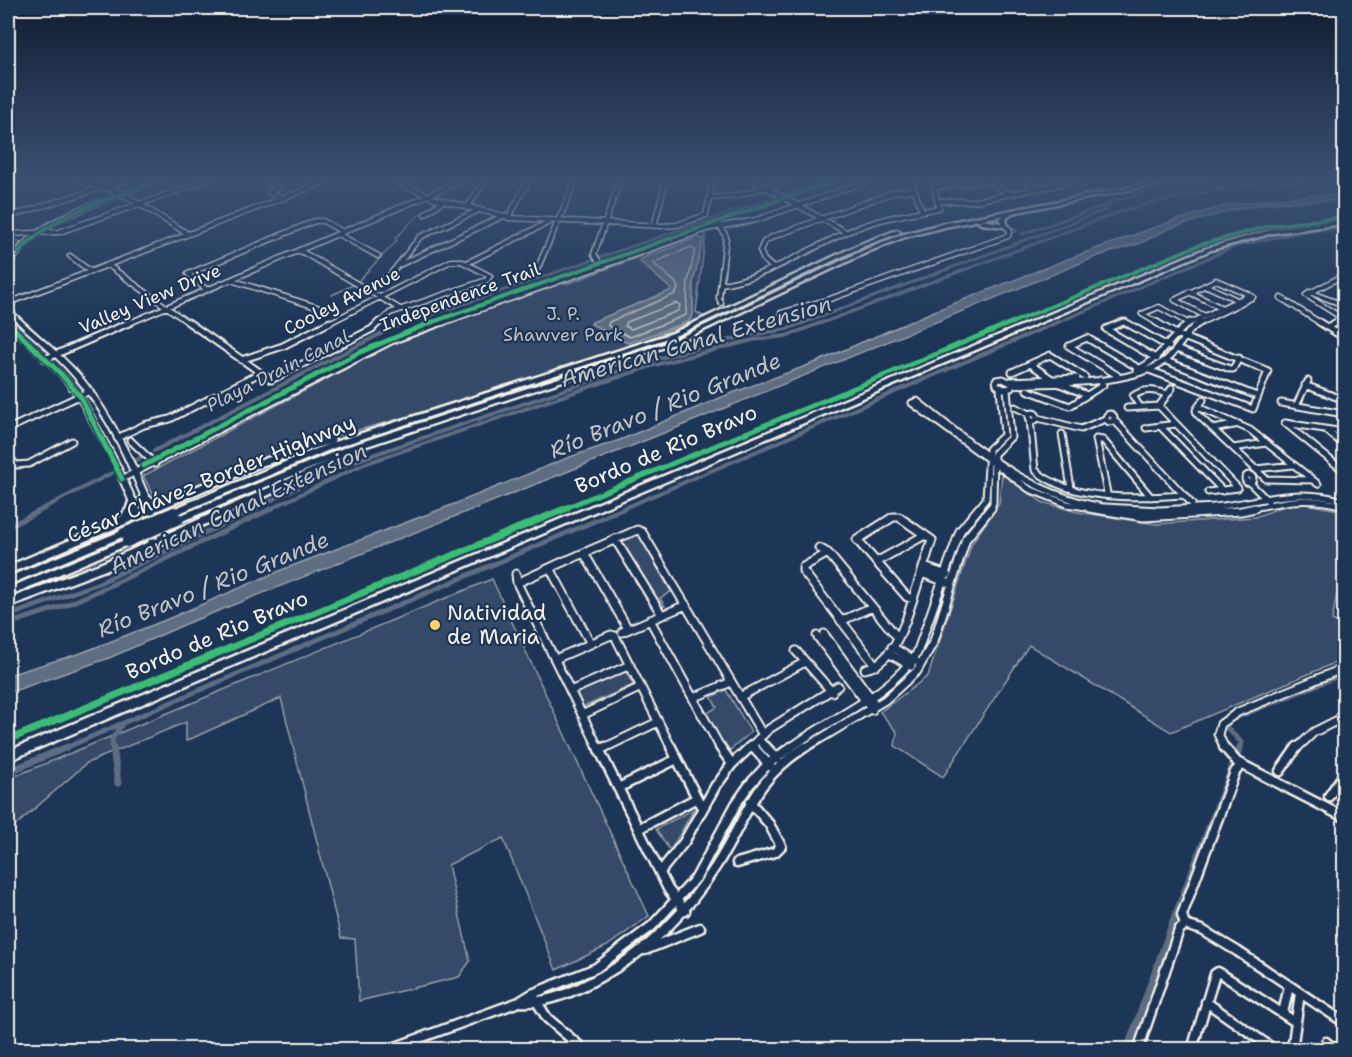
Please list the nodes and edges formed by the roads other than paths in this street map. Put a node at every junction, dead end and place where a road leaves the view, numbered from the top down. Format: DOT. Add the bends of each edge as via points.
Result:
graph roads {
  1 [pos="38,229"];
  2 [pos="45,229"];
  3 [pos="67,229"];
  4 [pos="180,229"];
  5 [pos="200,229"];
  6 [pos="295,229"];
  7 [pos="335,229"];
  8 [pos="349,229"];
  9 [pos="437,229"];
  10 [pos="478,229"];
  11 [pos="535,229"];
  12 [pos="554,229"];
  13 [pos="602,229"];
  14 [pos="707,229"];
  15 [pos="722,229"];
  16 [pos="792,229"];
  17 [pos="841,229"];
  18 [pos="854,229"];
  19 [pos="908,229"];
  20 [pos="926,229"];
  21 [pos="928,229"];
  22 [pos="1009,229"];
  23 [pos="1286,229"];
  24 [pos="923,230"];
  25 [pos="846,232"];
  26 [pos="39,233"];
  27 [pos="340,233"];
  28 [pos="8,234"];
  29 [pos="30,234"];
  30 [pos="188,234"];
  31 [pos="299,250"];
  32 [pos="8,253"];
  33 [pos="70,256"];
  34 [pos="378,256"];
  35 [pos="8,264"];
  36 [pos="467,264"];
  37 [pos="108,265"];
  38 [pos="601,265"];
  39 [pos="396,267"];
  40 [pos="772,267"];
  41 [pos="90,271"];
  42 [pos="535,274"];
  43 [pos="1344,275"];
  44 [pos="231,280"];
  45 [pos="721,284"];
  46 [pos="1205,285"];
  47 [pos="366,289"];
  48 [pos="207,290"];
  49 [pos="1189,292"];
  50 [pos="1309,292"];
  51 [pos="1251,296"];
  52 [pos="379,297"];
  53 [pos="1281,298"];
  54 [pos="1237,300"];
  55 [pos="8,303"];
  56 [pos="721,303"];
  57 [pos="1344,304"];
  58 [pos="167,307"];
  59 [pos="1222,308"];
  60 [pos="323,309"];
  61 [pos="400,309"];
  62 [pos="8,310"];
  63 [pos="781,314"];
  64 [pos="1205,316"];
  65 [pos="1340,316"];
  66 [pos="8,323"];
  67 [pos="1188,323"];
  68 [pos="1325,326"];
  69 [pos="1176,334"];
  70 [pos="1184,337"];
  71 [pos="1344,338"];
  72 [pos="1170,347"];
  73 [pos="1176,349"];
  74 [pos="55,355"];
  75 [pos="1239,358"];
  76 [pos="45,359"];
  77 [pos="240,360"];
  78 [pos="1157,360"];
  79 [pos="1166,361"];
  80 [pos="1030,364"];
  81 [pos="1140,369"];
  82 [pos="1149,370"];
  83 [pos="1012,372"];
  84 [pos="262,375"];
  85 [pos="1117,375"];
  86 [pos="1085,377"];
  87 [pos="1052,379"];
  88 [pos="1099,379"];
  89 [pos="1012,383"];
  90 [pos="1058,383"];
  91 [pos="1004,388"];
  92 [pos="1172,388"];
  93 [pos="1027,390"];
  94 [pos="90,392"];
  95 [pos="1087,394"];
  96 [pos="1167,394"];
  97 [pos="80,396"];
  98 [pos="1257,396"];
  99 [pos="1338,398"];
  100 [pos="1203,400"];
  101 [pos="1344,400"];
  102 [pos="914,402"];
  103 [pos="1281,403"];
  104 [pos="1159,406"];
  105 [pos="1296,406"];
  106 [pos="474,407"];
  107 [pos="1015,407"];
  108 [pos="1140,407"];
  109 [pos="1198,407"];
  110 [pos="1127,408"];
  111 [pos="1117,409"];
  112 [pos="1333,412"];
  113 [pos="428,414"];
  114 [pos="1344,414"];
  115 [pos="1030,417"];
  116 [pos="1110,418"];
  117 [pos="1176,424"];
  118 [pos="1239,424"];
  119 [pos="1160,426"];
  120 [pos="1146,428"];
  121 [pos="1323,428"];
  122 [pos="8,429"];
  123 [pos="1213,429"];
  124 [pos="1344,432"];
  125 [pos="1062,434"];
  126 [pos="117,438"];
  127 [pos="130,440"];
  128 [pos="72,441"];
  129 [pos="1266,443"];
  130 [pos="1344,444"];
  131 [pos="1233,448"];
  132 [pos="8,455"];
  133 [pos="991,459"];
  134 [pos="155,464"];
  135 [pos="1294,465"];
  136 [pos="1255,469"];
  137 [pos="1344,471"];
  138 [pos="134,474"];
  139 [pos="1265,478"];
  140 [pos="122,479"];
  141 [pos="1250,480"];
  142 [pos="1235,484"];
  143 [pos="1071,488"];
  144 [pos="1222,491"];
  145 [pos="1208,492"];
  146 [pos="1107,493"];
  147 [pos="1184,495"];
  148 [pos="1128,497"];
  149 [pos="1151,497"];
  150 [pos="145,498"];
  151 [pos="1137,498"];
  152 [pos="132,500"];
  153 [pos="1270,500"];
  154 [pos="171,501"];
  155 [pos="1344,501"];
  156 [pos="1192,504"];
  157 [pos="1344,506"];
  158 [pos="150,510"];
  159 [pos="1135,514"];
  160 [pos="1143,514"];
  161 [pos="138,515"];
  162 [pos="177,515"];
  163 [pos="113,526"];
  164 [pos="926,535"];
  165 [pos="126,538"];
  166 [pos="615,539"];
  167 [pos="159,541"];
  168 [pos="819,548"];
  169 [pos="584,553"];
  170 [pos="828,553"];
  171 [pos="876,562"];
  172 [pos="550,568"];
  173 [pos="8,570"];
  174 [pos="923,570"];
  175 [pos="944,578"];
  176 [pos="8,581"];
  177 [pos="952,581"];
  178 [pos="8,592"];
  179 [pos="913,600"];
  180 [pos="8,603"];
  181 [pos="686,605"];
  182 [pos="872,607"];
  183 [pos="662,615"];
  184 [pos="650,620"];
  185 [pos="841,621"];
  186 [pos="821,635"];
  187 [pos="898,638"];
  188 [pos="591,644"];
  189 [pos="890,650"];
  190 [pos="796,651"];
  191 [pos="555,659"];
  192 [pos="805,662"];
  193 [pos="911,662"];
  194 [pos="630,665"];
  195 [pos="876,666"];
  196 [pos="919,667"];
  197 [pos="1344,668"];
  198 [pos="865,669"];
  199 [pos="731,682"];
  200 [pos="838,686"];
  201 [pos="641,687"];
  202 [pos="570,691"];
  203 [pos="832,692"];
  204 [pos="740,697"];
  205 [pos="693,698"];
  206 [pos="869,700"];
  207 [pos="875,708"];
  208 [pos="582,715"];
  209 [pos="1344,717"];
  210 [pos="1336,721"];
  211 [pos="658,722"];
  212 [pos="1344,728"];
  213 [pos="761,737"];
  214 [pos="752,745"];
  215 [pos="599,750"];
  216 [pos="8,756"];
  217 [pos="677,759"];
  218 [pos="778,761"];
  219 [pos="1237,761"];
  220 [pos="732,764"];
  221 [pos="771,767"];
  222 [pos="1280,771"];
  223 [pos="1344,774"];
  224 [pos="618,788"];
  225 [pos="1329,796"];
  226 [pos="697,798"];
  227 [pos="750,802"];
  228 [pos="702,808"];
  229 [pos="1344,817"];
  230 [pos="638,829"];
  231 [pos="737,863"];
  232 [pos="660,872"];
  233 [pos="676,902"];
  234 [pos="685,911"];
  235 [pos="1185,926"];
  236 [pos="700,928"];
  237 [pos="639,952"];
  238 [pos="1289,986"];
  239 [pos="1300,993"];
  240 [pos="532,994"];
  241 [pos="519,1002"];
  242 [pos="1206,1002"];
  243 [pos="536,1004"];
  244 [pos="1283,1013"];
  245 [pos="1294,1021"];
  246 [pos="1344,1022"];
  247 [pos="1326,1042"];
  248 [pos="387,1050"];
  249 [pos="584,1050"];
  250 [pos="1138,1050"];
  251 [pos="1192,1050"];
  252 [pos="1275,1050"];
  253 [pos="1292,1050"];
  254 [pos="1336,1050"];
  1 -- 29 [label="main road"];
  2 -- 26 [label="main road"];
  3 -- 26 [label="street"];
  4 -- 30 [label="street"];
  5 -- 30 [label="street"];
  6 -- 48 [label="street" via="188,274"];
  7 -- 27 [label="street"];
  8 -- 27 [label="street, Valley View Drive"];
  9 -- 39 [label="street" via="420,237"];
  10 -- 39 [label="street"];
  11 -- 36 [label="street, Cooley Avenue"];
  12 -- 42 [label="street"];
  13 -- 38 [label="street" via="595,258"];
  14 -- 38 [label="street"];
  15 -- 45 [label="street" via="726,237"];
  16 -- 40 [label="street" via="764,242 760,254"];
  17 -- 25 [label="street"];
  18 -- 25 [label="street"];
  19 -- 113 [label="highway, César Chávez Border Highway" via="862,246 675,334"];
  20 -- 24 [label="highway, César Chávez Border Highway"];
  21 -- 24 [label="highway"];
  22 -- 63 [label="street" via="1010,234 1003,238"];
  23 -- 216 [label="highway" via="1209,249"];
  24 -- 106 [label="highway, César Chávez Border Highway" via="868,250 672,343"];
  25 -- 40 [label="street"];
  26 -- 29 [label="street"];
  26 -- 35 [label="main road"];
  27 -- 31 [label="street, Valley View Drive"];
  27 -- 34 [label="street"];
  28 -- 29 [label="street"];
  29 -- 32 [label="main road"];
  30 -- 37 [label="street"];
  31 -- 44 [label="street, Valley View Drive"];
  31 -- 47 [label="street"];
  33 -- 41 [label="street"];
  36 -- 52 [label="street, Cooley Avenue" via="453,261"];
  36 -- 61 [label="street" via="490,278"];
  37 -- 41 [label="street"];
  37 -- 58 [label="street"];
  38 -- 134 [label="street" via="391,341"];
  39 -- 47 [label="street"];
  40 -- 45 [label="street" via="744,281"];
  41 -- 55 [label="street"];
  43 -- 50 [label="street"];
  44 -- 48 [label="street, Valley View Drive"];
  44 -- 60 [label="street"];
  45 -- 56 [label="street"];
  46 -- 49 [label="street"];
  46 -- 51 [label="street" via="1218,280"];
  46 -- 54 [label="street"];
  47 -- 52 [label="street"];
  48 -- 58 [label="street, Valley View Drive"];
  49 -- 59 [label="street"];
  49 -- 64 [label="street" via="1175,300"];
  50 -- 57 [label="street"];
  50 -- 65 [label="street" via="1307,296"];
  51 -- 54 [label="street"];
  51 -- 70 [label="street" via="1194,326"];
  52 -- 61 [label="street"];
  52 -- 77 [label="street, Cooley Avenue" via="283,346"];
  53 -- 68 [label="street"];
  54 -- 59 [label="street"];
  57 -- 65 [label="street"];
  58 -- 74 [label="street, Valley View Drive"];
  58 -- 77 [label="street"];
  59 -- 64 [label="street"];
  61 -- 84 [label="street" via="383,317 372,329 277,378 271,380"];
  62 -- 74 [label="main road"];
  64 -- 67 [label="street"];
  65 -- 68 [label="street" via="1337,323"];
  66 -- 76 [label="main road"];
  67 -- 69 [label="street"];
  67 -- 69 [label="street" via="1159,307 1142,314"];
  68 -- 71 [label="street"];
  69 -- 70 [label="street"];
  69 -- 72 [label="street"];
  70 -- 73 [label="street"];
  70 -- 75 [label="street"];
  72 -- 78 [label="street"];
  72 -- 78 [label="street" via="1124,322 1106,329"];
  73 -- 75 [label="street" via="1230,369"];
  73 -- 79 [label="street"];
  74 -- 76 [label="street, Valley View Drive"];
  74 -- 94 [label="main road"];
  75 -- 98 [label="street" via="1268,371"];
  76 -- 97 [label="main road"];
  77 -- 84 [label="street"];
  78 -- 81 [label="street"];
  79 -- 82 [label="street"];
  79 -- 98 [label="street"];
  80 -- 83 [label="street"];
  80 -- 86 [label="street" via="1050,355"];
  80 -- 87 [label="street"];
  81 -- 85 [label="street"];
  81 -- 85 [label="street" via="1087,338 1069,346"];
  82 -- 88 [label="street"];
  82 -- 98 [label="street" via="1250,410"];
  84 -- 126 [label="street" via="170,419"];
  85 -- 88 [label="street"];
  86 -- 87 [label="street"];
  86 -- 88 [label="street"];
  87 -- 89 [label="street"];
  88 -- 90 [label="street"];
  88 -- 95 [label="street" via="1103,385"];
  89 -- 90 [label="street"];
  89 -- 91 [label="street"];
  89 -- 91 [label="street" via="1003,378 996,380"];
  90 -- 95 [label="street"];
  91 -- 133 [label="street" via="1011,437"];
  92 -- 96 [label="street"];
  93 -- 95 [label="street" via="1068,406"];
  94 -- 97 [label="street"];
  94 -- 126 [label="main road"];
  96 -- 104 [label="street"];
  96 -- 108 [label="street" via="1144,388 1133,396"];
  97 -- 122 [label="street"];
  97 -- 140 [label="main road"];
  99 -- 101 [label="street"];
  99 -- 105 [label="street" via="1306,383"];
  99 -- 112 [label="street"];
  100 -- 109 [label="street"];
  102 -- 133 [label="street"];
  103 -- 105 [label="street"];
  104 -- 108 [label="street"];
  104 -- 117 [label="street"];
  105 -- 112 [label="street"];
  106 -- 162 [label="highway, César Chávez Border Highway" via="331,455"];
  106 -- 167 [label="highway" via="357,451"];
  107 -- 115 [label="street"];
  108 -- 110 [label="street"];
  109 -- 118 [label="street"];
  109 -- 123 [label="street" via="1196,412"];
  111 -- 116 [label="street"];
  112 -- 114 [label="street"];
  113 -- 154 [label="highway" via="307,447"];
  113 -- 162 [label="highway, César Chávez Border Highway" via="287,463"];
  115 -- 116 [label="street" via="1036,415 1081,429"];
  115 -- 143 [label="street" via="1035,470"];
  116 -- 147 [label="street"];
  117 -- 119 [label="street"];
  117 -- 142 [label="street"];
  118 -- 123 [label="street"];
  118 -- 129 [label="street"];
  119 -- 120 [label="street"];
  119 -- 144 [label="street"];
  121 -- 124 [label="street"];
  121 -- 130 [label="street"];
  121 -- 137 [label="street" via="1285,423"];
  123 -- 131 [label="street"];
  125 -- 143 [label="street"];
  126 -- 138 [label="main road"];
  127 -- 134 [label="street"];
  128 -- 132 [label="street" via="26,465 16,465"];
  129 -- 131 [label="street"];
  129 -- 135 [label="street"];
  131 -- 136 [label="street"];
  133 -- 159 [label="street" via="1029,489 1053,500"];
  133 -- 175 [label="street" via="986,499 960,531"];
  133 -- 177 [label="street" via="993,503 968,536"];
  134 -- 138 [label="street"];
  135 -- 136 [label="street"];
  135 -- 139 [label="street" via="1316,482"];
  136 -- 139 [label="street"];
  138 -- 140 [label="street"];
  138 -- 150 [label="main road"];
  139 -- 141 [label="street"];
  140 -- 152 [label="main road"];
  141 -- 142 [label="street"];
  141 -- 153 [label="street"];
  142 -- 144 [label="street"];
  143 -- 146 [label="street"];
  144 -- 145 [label="street"];
  146 -- 148 [label="street"];
  146 -- 149 [label="street" via="1095,440 1098,438"];
  147 -- 149 [label="street"];
  147 -- 156 [label="street"];
  148 -- 151 [label="street"];
  148 -- 159 [label="street"];
  149 -- 151 [label="street"];
  150 -- 154 [label="highway" via="156,503"];
  150 -- 158 [label="main road"];
  151 -- 160 [label="street"];
  152 -- 161 [label="main road"];
  152 -- 163 [label="highway" via="127,515"];
  153 -- 155 [label="street" via="1302,494"];
  153 -- 157 [label="street" via="1302,498"];
  153 -- 160 [label="street"];
  154 -- 158 [label="highway"];
  158 -- 161 [label="highway"];
  158 -- 167 [label="main road"];
  159 -- 160 [label="street"];
  161 -- 163 [label="highway"];
  161 -- 167 [label="main road" via="149,537"];
  162 -- 165 [label="highway, César Chávez Border Highway, bridge"];
  163 -- 173 [label="highway"];
  164 -- 171 [label="street"];
  164 -- 171 [label="street" via="893,517 857,538"];
  164 -- 174 [label="street" via="932,540"];
  165 -- 176 [label="highway, César Chávez Border Highway"];
  165 -- 178 [label="highway, César Chávez Border Highway"];
  166 -- 169 [label="street"];
  166 -- 181 [label="street" via="640,530"];
  166 -- 183 [label="street"];
  167 -- 180 [label="highway" via="75,579"];
  168 -- 170 [label="street"];
  169 -- 172 [label="street"];
  169 -- 184 [label="street" via="625,630"];
  170 -- 182 [label="street"];
  170 -- 185 [label="street" via="802,569"];
  171 -- 179 [label="street"];
  172 -- 188 [label="street"];
  172 -- 191 [label="street" via="516,578"];
  174 -- 175 [label="street"];
  174 -- 179 [label="street"];
  175 -- 177 [label="street"];
  175 -- 193 [label="street"];
  177 -- 196 [label="street" via="936,635"];
  179 -- 187 [label="street"];
  181 -- 183 [label="street"];
  181 -- 199 [label="street"];
  182 -- 185 [label="street"];
  182 -- 187 [label="street"];
  183 -- 184 [label="street"];
  184 -- 205 [label="street"];
  185 -- 195 [label="street"];
  186 -- 206 [label="street"];
  187 -- 189 [label="street"];
  188 -- 191 [label="street"];
  188 -- 194 [label="street" via="614,636"];
  189 -- 193 [label="street"];
  189 -- 195 [label="street"];
  190 -- 192 [label="street"];
  191 -- 202 [label="street"];
  192 -- 203 [label="street"];
  192 -- 204 [label="street"];
  193 -- 196 [label="street"];
  193 -- 206 [label="street" via="893,683"];
  194 -- 201 [label="street"];
  194 -- 202 [label="street"];
  195 -- 198 [label="street"];
  196 -- 207 [label="street" via="895,694"];
  197 -- 219 [label="street" via="1225,719 1218,734"];
  199 -- 204 [label="street"];
  199 -- 205 [label="street"];
  200 -- 203 [label="street"];
  201 -- 208 [label="street"];
  201 -- 211 [label="street"];
  202 -- 208 [label="street"];
  203 -- 213 [label="street"];
  204 -- 213 [label="street"];
  205 -- 220 [label="street"];
  206 -- 207 [label="street"];
  206 -- 218 [label="street" via="803,738"];
  207 -- 218 [label="street"];
  208 -- 215 [label="street"];
  209 -- 210 [label="street"];
  210 -- 212 [label="street"];
  210 -- 222 [label="street" via="1317,729 1294,748"];
  211 -- 215 [label="street"];
  211 -- 217 [label="street"];
  213 -- 214 [label="street"];
  213 -- 218 [label="street"];
  214 -- 220 [label="street"];
  214 -- 221 [label="street"];
  215 -- 224 [label="street"];
  217 -- 224 [label="street"];
  217 -- 226 [label="street"];
  218 -- 221 [label="street"];
  219 -- 229 [label="street"];
  219 -- 235 [label="street" via="1182,915"];
  220 -- 228 [label="street"];
  221 -- 227 [label="street"];
  221 -- 233 [label="street" via="745,790 702,869"];
  223 -- 225 [label="street"];
  224 -- 230 [label="street"];
  226 -- 228 [label="street"];
  226 -- 230 [label="street"];
  227 -- 231 [label="street" via="781,846 775,852"];
  227 -- 234 [label="street" via="716,866"];
  228 -- 232 [label="street" via="683,844"];
  230 -- 232 [label="street"];
  232 -- 233 [label="street"];
  233 -- 234 [label="street"];
  233 -- 240 [label="street" via="652,926 596,968"];
  234 -- 237 [label="street"];
  235 -- 238 [label="street" via="1202,930"];
  235 -- 250 [label="street" via="1179,930"];
  236 -- 237 [label="street"];
  237 -- 243 [label="street" via="604,976"];
  238 -- 239 [label="street"];
  238 -- 244 [label="street"];
  239 -- 245 [label="street"];
  239 -- 246 [label="street"];
  240 -- 241 [label="street"];
  240 -- 243 [label="street"];
  241 -- 243 [label="street"];
  241 -- 248 [label="street"];
  242 -- 244 [label="street" via="1218,972"];
  242 -- 251 [label="street"];
  242 -- 252 [label="street"];
  243 -- 249 [label="street"];
  244 -- 245 [label="street"];
  245 -- 253 [label="street"];
  247 -- 254 [label="street"];
}
